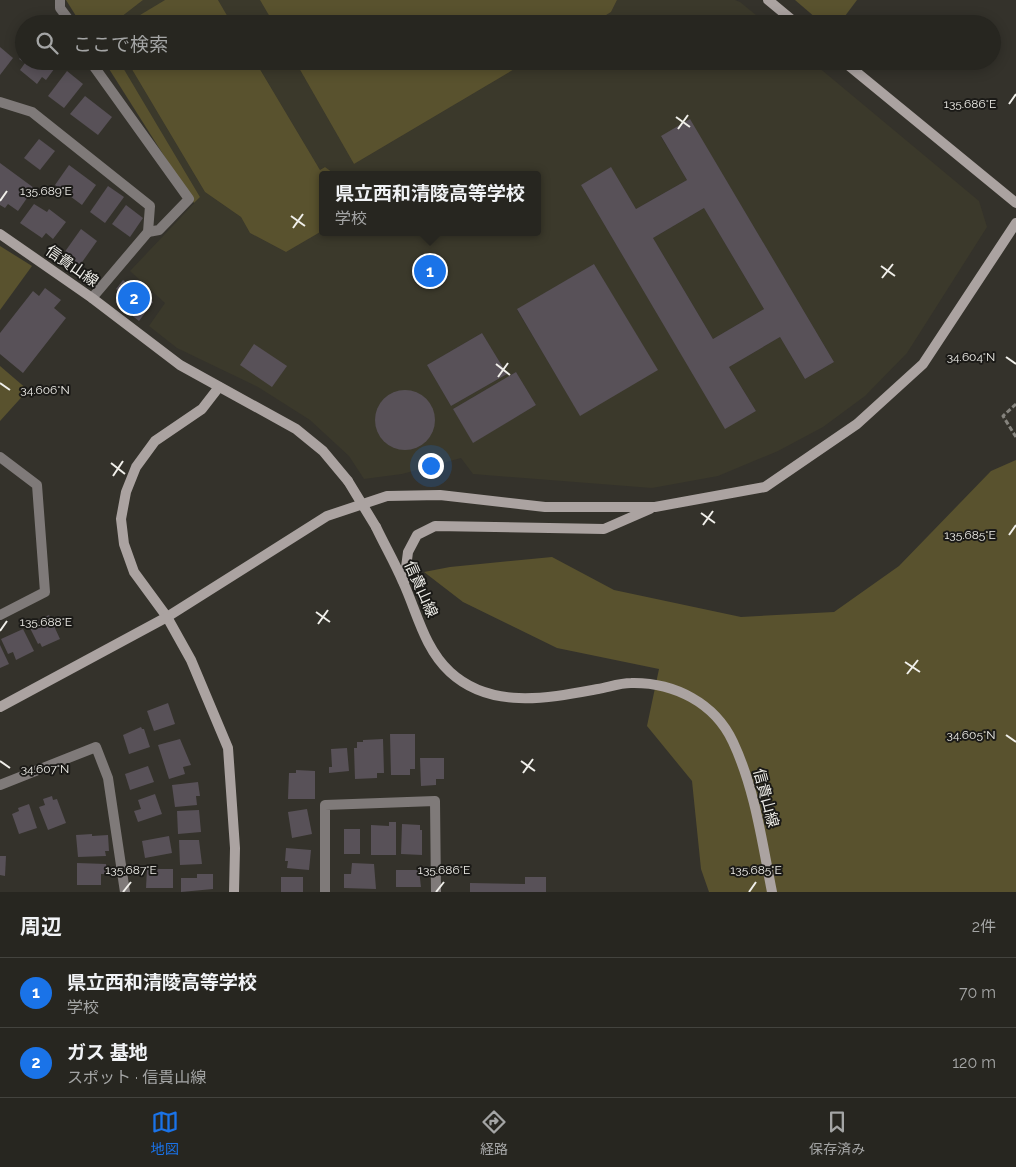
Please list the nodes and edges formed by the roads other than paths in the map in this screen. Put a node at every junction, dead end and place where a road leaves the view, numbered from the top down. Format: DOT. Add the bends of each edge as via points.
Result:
graph roads {
  1 [pos="60,0"];
  2 [pos="768,0"];
  3 [pos="65,15"];
  4 [pos="786,15"];
  5 [pos="96,70"];
  6 [pos="854,70"];
  7 [pos="0,102"];
  8 [pos="1016,203"];
  9 [pos="1016,223"];
  10 [pos="148,232"];
  11 [pos="0,234"];
  12 [pos="92,298"];
  13 [pos="219,387"];
  14 [pos="0,457"];
  15 [pos="655,507"];
  16 [pos="404,583"];
  17 [pos="0,615"];
  18 [pos="167,616"];
  19 [pos="0,707"];
  20 [pos="0,785"];
  21 [pos="125,892"];
  22 [pos="234,892"];
  23 [pos="325,892"];
  24 [pos="436,892"];
  25 [pos="772,892"];
  1 -- 3 [label="street" via="60,8"];
  2 -- 4 [label="street"];
  5 -- 10 [label="street" via="188,199 159,230"];
  6 -- 8 [label="street"];
  7 -- 10 [label="street" via="32,112 150,206"];
  9 -- 15 [label="street" via="923,364 857,424 765,487"];
  10 -- 12 [label="street"];
  11 -- 12 [label="street, 信貴山線"];
  12 -- 13 [label="street, 信貴山線" via="180,365"];
  13 -- 16 [label="street, 信貴山線, bridge" via="296,429 323,452 348,481"];
  13 -- 18 [label="street" via="202,409 155,441 136,467 126,492 121,518 124,544 134,572"];
  14 -- 17 [label="street" via="37,485 45,592"];
  15 -- 16 [label="street" via="604,529 435,526 417,535 412,543"];
  15 -- 18 [label="street" via="545,507 440,495 386,496 327,516"];
  16 -- 25 [label="street, 信貴山線" via="432,650 450,672 483,692 514,698 547,698 631,683 661,686 690,696 716,714 733,741 752,792"];
  18 -- 19 [label="street"];
  18 -- 22 [label="street" via="191,660 228,748 235,848"];
  20 -- 21 [label="street" via="96,746 108,778"];
  23 -- 24 [label="street" via="325,805 435,801"];
}
